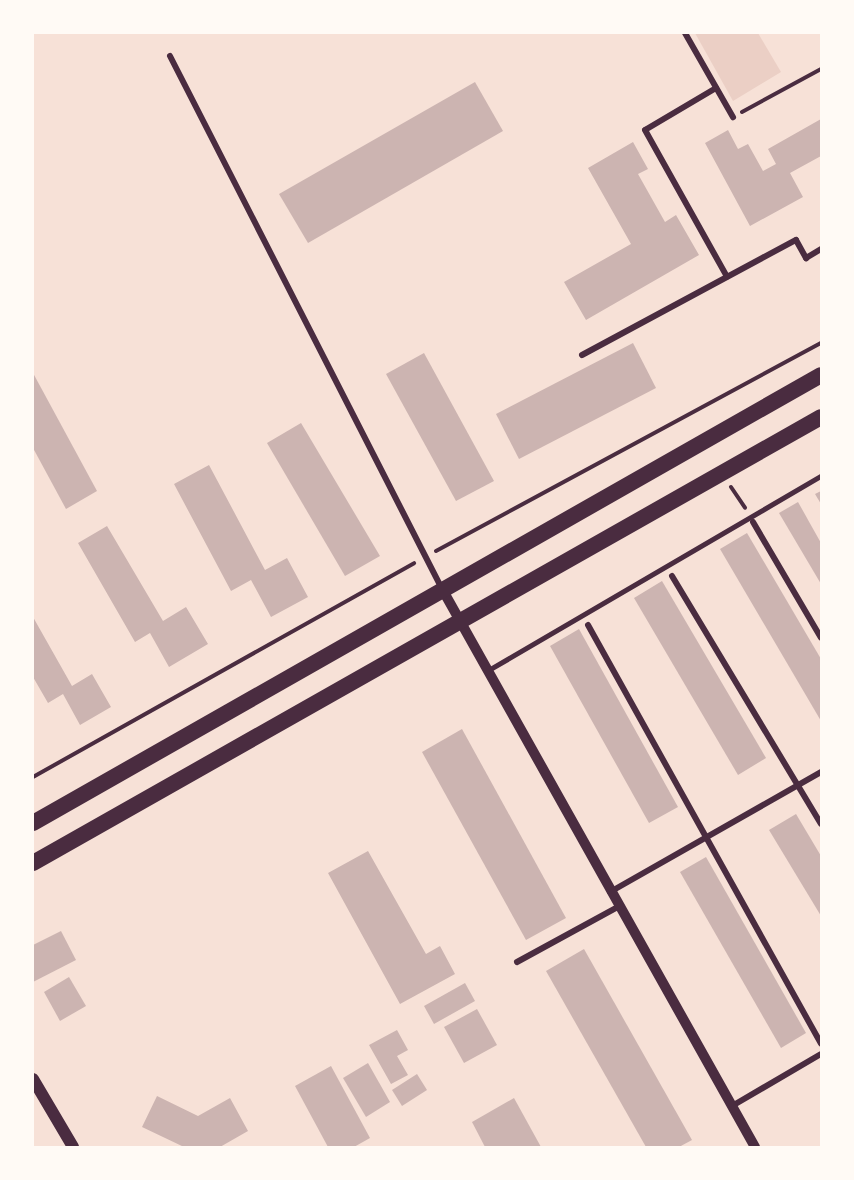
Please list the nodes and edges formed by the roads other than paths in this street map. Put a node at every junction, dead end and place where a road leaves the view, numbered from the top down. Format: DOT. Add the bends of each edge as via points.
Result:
graph roads {
  1 [pos="685,33"];
  2 [pos="170,57"];
  3 [pos="716,88"];
  4 [pos="733,117"];
  5 [pos="821,249"];
  6 [pos="727,277"];
  7 [pos="582,355"];
  8 [pos="821,375"];
  9 [pos="821,417"];
  10 [pos="821,476"];
  11 [pos="753,522"];
  12 [pos="672,576"];
  13 [pos="441,587"];
  14 [pos="460,624"];
  15 [pos="588,625"];
  16 [pos="821,638"];
  17 [pos="485,673"];
  18 [pos="821,772"];
  19 [pos="798,786"];
  20 [pos="33,823"];
  21 [pos="821,824"];
  22 [pos="706,838"];
  23 [pos="33,863"];
  24 [pos="610,893"];
  25 [pos="618,907"];
  26 [pos="517,962"];
  27 [pos="821,1044"];
  28 [pos="821,1054"];
  29 [pos="33,1079"];
  30 [pos="732,1107"];
  31 [pos="73,1147"];
  32 [pos="754,1147"];
  1 -- 3 [label="street"];
  2 -- 13 [label="street"];
  3 -- 4 [label="street"];
  3 -- 6 [label="street" via="645,130"];
  5 -- 6 [label="street" via="806,258 796,240"];
  6 -- 7 [label="street"];
  8 -- 13 [label="highway"];
  9 -- 14 [label="highway"];
  10 -- 17 [label="lane"];
  11 -- 16 [label="street"];
  12 -- 19 [label="street"];
  13 -- 14 [label="street"];
  13 -- 20 [label="highway"];
  14 -- 17 [label="street"];
  14 -- 23 [label="highway"];
  15 -- 22 [label="street"];
  17 -- 24 [label="street"];
  18 -- 19 [label="street"];
  19 -- 21 [label="street"];
  19 -- 22 [label="street"];
  22 -- 24 [label="street"];
  22 -- 27 [label="street"];
  24 -- 25 [label="street"];
  25 -- 26 [label="street"];
  25 -- 30 [label="street"];
  28 -- 30 [label="street"];
  29 -- 31 [label="main road"];
  30 -- 32 [label="street"];
}
